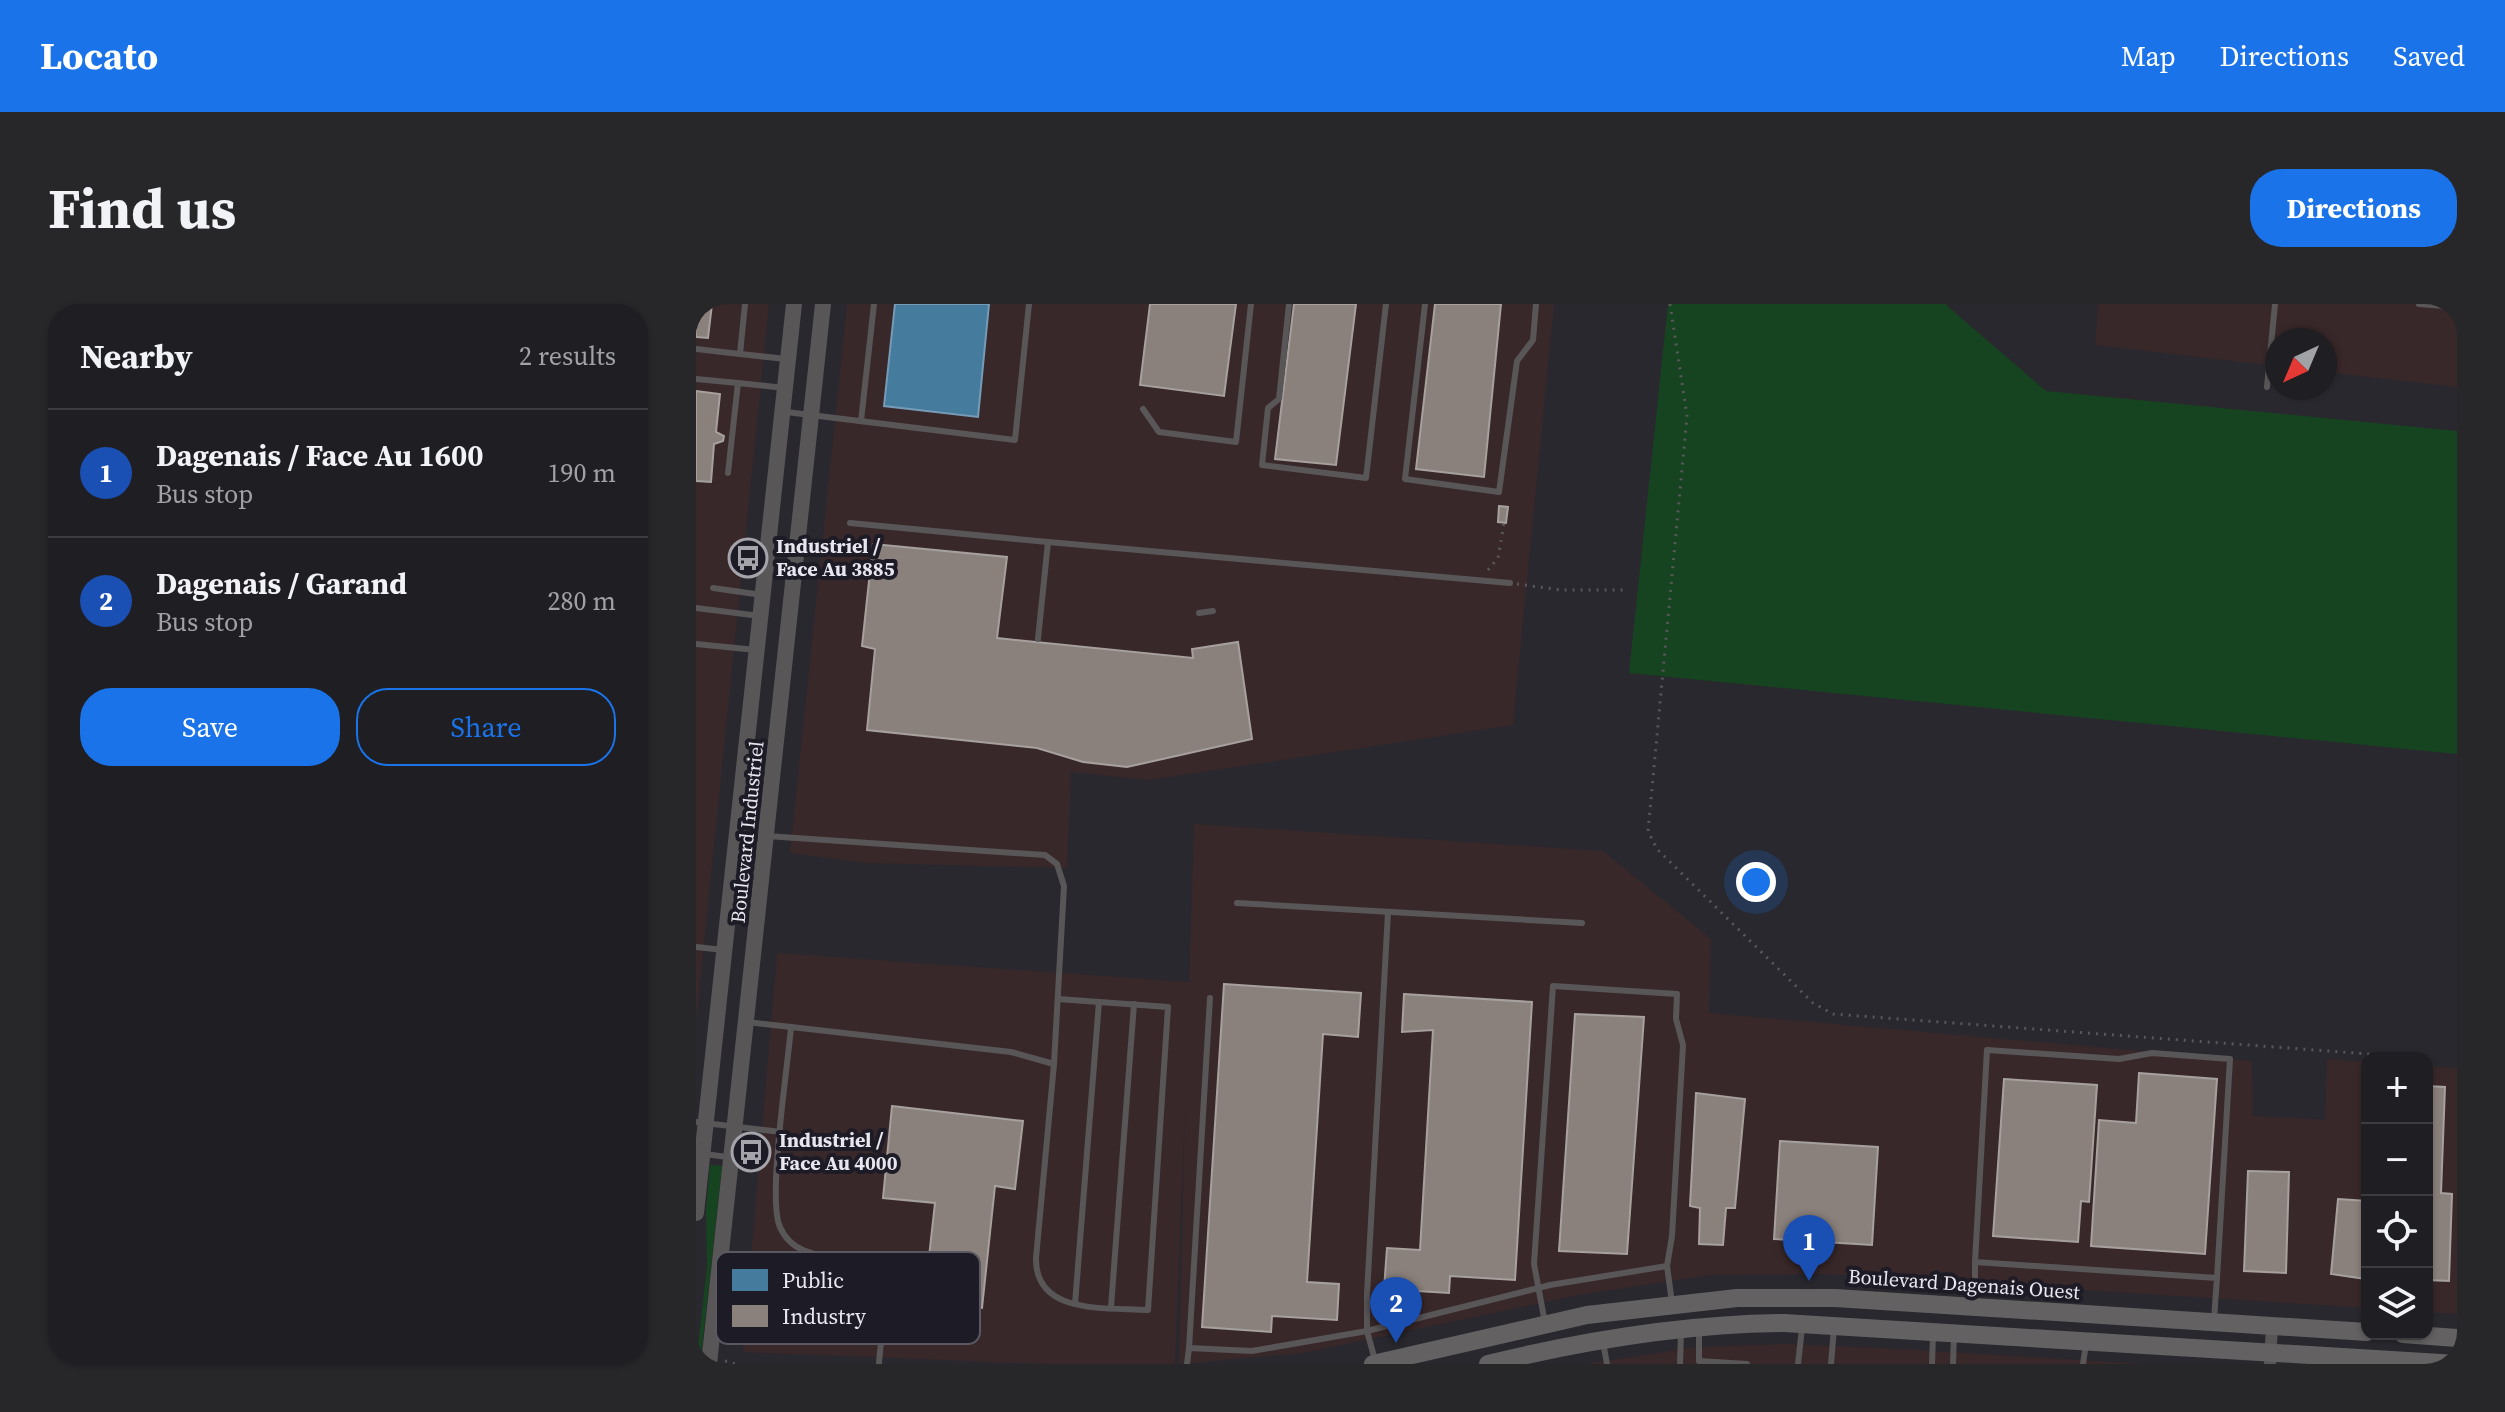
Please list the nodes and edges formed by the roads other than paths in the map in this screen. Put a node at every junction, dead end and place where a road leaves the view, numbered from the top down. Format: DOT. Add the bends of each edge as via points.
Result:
graph roads {
  1 [pos="745,304"];
  2 [pos="794,304"];
  3 [pos="823,304"];
  4 [pos="874,304"];
  5 [pos="1029,304"];
  6 [pos="1251,304"];
  7 [pos="1289,304"];
  8 [pos="1386,304"];
  9 [pos="1425,304"];
  10 [pos="1536,304"];
  11 [pos="2275,304"];
  12 [pos="2419,304"];
  13 [pos="2457,307"];
  14 [pos="2273,328"];
  15 [pos="696,349"];
  16 [pos="740,354"];
  17 [pos="788,359"];
  18 [pos="696,379"];
  19 [pos="738,383"];
  20 [pos="785,388"];
  21 [pos="1143,409"];
  22 [pos="782,412"];
  23 [pos="811,415"];
  24 [pos="861,421"];
  25 [pos="728,473"];
  26 [pos="850,523"];
  27 [pos="1048,542"];
  28 [pos="1510,583"];
  29 [pos="713,588"];
  30 [pos="762,595"];
  31 [pos="696,608"];
  32 [pos="1213,611"];
  33 [pos="1199,613"];
  34 [pos="760,616"];
  35 [pos="1038,639"];
  36 [pos="696,644"];
  37 [pos="756,650"];
  38 [pos="766,836"];
  39 [pos="1237,903"];
  40 [pos="1388,912"];
  41 [pos="1582,923"];
  42 [pos="696,947"];
  43 [pos="724,950"];
  44 [pos="1210,998"];
  45 [pos="1058,999"];
  46 [pos="1099,1002"];
  47 [pos="1134,1004"];
  48 [pos="746,1022"];
  49 [pos="791,1027"];
  50 [pos="1054,1064"];
  51 [pos="701,1123"];
  52 [pos="735,1127"];
  53 [pos="781,1132"];
  54 [pos="699,1154"];
  55 [pos="732,1157"];
  56 [pos="696,1213"];
  57 [pos="721,1252"];
  58 [pos="810,1252"];
  59 [pos="1975,1262"];
  60 [pos="1667,1266"];
  61 [pos="2217,1278"];
  62 [pos="1536,1290"];
  63 [pos="716,1301"];
  64 [pos="1672,1303"];
  65 [pos="1075,1304"];
  66 [pos="1111,1307"];
  67 [pos="1975,1307"];
  68 [pos="2214,1322"];
  69 [pos="1545,1323"];
  70 [pos="1802,1323"];
  71 [pos="1834,1324"];
  72 [pos="2272,1326"];
  73 [pos="1690,1327"];
  74 [pos="1934,1330"];
  75 [pos="1367,1331"];
  76 [pos="1955,1331"];
  77 [pos="2361,1332"];
  78 [pos="2433,1336"];
  79 [pos="1602,1338"];
  80 [pos="2457,1338"];
  81 [pos="2086,1340"];
  82 [pos="880,1344"];
  83 [pos="1189,1348"];
  84 [pos="2270,1358"];
  85 [pos="2331,1360"];
  86 [pos="1699,1363"];
  87 [pos="709,1364"];
  88 [pos="879,1364"];
  89 [pos="1187,1364"];
  90 [pos="1375,1364"];
  91 [pos="1488,1364"];
  92 [pos="1607,1364"];
  93 [pos="1680,1364"];
  94 [pos="1747,1364"];
  95 [pos="1798,1364"];
  96 [pos="1831,1364"];
  97 [pos="1932,1364"];
  98 [pos="1953,1364"];
  99 [pos="2083,1364"];
  100 [pos="2457,1364"];
  1 -- 16 [label="lane"];
  2 -- 17 [label="street, Boulevard Industriel"];
  3 -- 23 [label="street, Boulevard Industriel"];
  4 -- 24 [label="lane"];
  5 -- 24 [label="lane" via="1015,440"];
  6 -- 21 [label="lane" via="1236,442 1159,432"];
  7 -- 8 [label="lane" via="1279,399 1268,408 1262,465 1366,478"];
  9 -- 10 [label="lane" via="1405,479 1499,492 1517,361 1533,340"];
  11 -- 14 [label="lane"];
  12 -- 13 [label="lane"];
  15 -- 16 [label="lane"];
  16 -- 17 [label="lane"];
  17 -- 20 [label="street, Boulevard Industriel"];
  18 -- 19 [label="lane"];
  19 -- 20 [label="lane"];
  19 -- 25 [label="lane"];
  20 -- 22 [label="street, Boulevard Industriel"];
  22 -- 23 [label="lane"];
  22 -- 30 [label="street, Boulevard Industriel"];
  23 -- 24 [label="lane"];
  23 -- 38 [label="street, Boulevard Industriel"];
  26 -- 27 [label="lane"];
  27 -- 28 [label="lane"];
  27 -- 35 [label="lane"];
  29 -- 30 [label="lane"];
  30 -- 34 [label="street, Boulevard Industriel"];
  31 -- 34 [label="lane"];
  32 -- 33 [label="lane"];
  34 -- 37 [label="street, Boulevard Industriel"];
  36 -- 37 [label="lane"];
  37 -- 43 [label="street, Boulevard Industriel"];
  38 -- 45 [label="lane" via="1050,857 1059,870 1064,896"];
  38 -- 48 [label="street, Boulevard Industriel"];
  39 -- 40 [label="lane"];
  40 -- 41 [label="lane"];
  40 -- 75 [label="lane"];
  42 -- 43 [label="lane"];
  43 -- 51 [label="street, Boulevard Industriel"];
  44 -- 83 [label="lane"];
  45 -- 46 [label="lane"];
  45 -- 50 [label="lane"];
  46 -- 47 [label="lane"];
  46 -- 65 [label="lane"];
  47 -- 66 [label="lane"];
  47 -- 66 [label="lane" via="1168,1007 1148,1310"];
  48 -- 49 [label="lane"];
  48 -- 52 [label="street, Boulevard Industriel"];
  49 -- 50 [label="lane" via="1011,1052"];
  49 -- 53 [label="lane"];
  50 -- 65 [label="lane" via="1036,1264 1049,1293"];
  51 -- 52 [label="lane"];
  51 -- 54 [label="street, Boulevard Industriel"];
  52 -- 53 [label="lane"];
  52 -- 55 [label="street, Boulevard Industriel"];
  53 -- 58 [label="lane" via="776,1203 780,1228 800,1250"];
  54 -- 55 [label="lane"];
  54 -- 56 [label="street, Boulevard Industriel"];
  55 -- 57 [label="street, Boulevard Industriel"];
  59 -- 61 [label="lane"];
  59 -- 61 [label="lane" via="1987,1050 2119,1059 2152,1053 2230,1059"];
  59 -- 67 [label="lane"];
  60 -- 62 [label="lane"];
  60 -- 62 [label="lane" via="1683,1045 1677,994 1553,986"];
  60 -- 64 [label="lane"];
  61 -- 68 [label="lane"];
  62 -- 69 [label="lane"];
  62 -- 75 [label="lane"];
  63 -- 87 [label="street, Boulevard Industriel"];
  64 -- 67 [label="main road, Boulevard Dagenais Ouest" via="1790,1297"];
  64 -- 69 [label="main road, Boulevard Dagenais Ouest"];
  65 -- 66 [label="lane"];
  67 -- 68 [label="main road, Boulevard Dagenais Ouest"];
  68 -- 72 [label="main road, Boulevard Dagenais Ouest"];
  69 -- 90 [label="main road, Boulevard Dagenais Ouest"];
  70 -- 71 [label="main road"];
  70 -- 73 [label="main road"];
  70 -- 95 [label="lane"];
  71 -- 74 [label="main road"];
  71 -- 96 [label="lane"];
  72 -- 77 [label="main road, Boulevard Dagenais Ouest"];
  72 -- 84 [label="street"];
  73 -- 79 [label="main road"];
  73 -- 86 [label="lane"];
  73 -- 93 [label="lane"];
  74 -- 76 [label="main road"];
  74 -- 97 [label="lane"];
  75 -- 83 [label="lane" via="1252,1351"];
  75 -- 90 [label="lane"];
  76 -- 81 [label="main road"];
  76 -- 98 [label="lane"];
  78 -- 80 [label="main road"];
  79 -- 91 [label="main road"];
  79 -- 92 [label="lane"];
  81 -- 84 [label="main road"];
  81 -- 99 [label="lane"];
  82 -- 88 [label="lane"];
  83 -- 89 [label="lane"];
  84 -- 85 [label="main road"];
  85 -- 100 [label="main road"];
  86 -- 94 [label="lane"];
}
